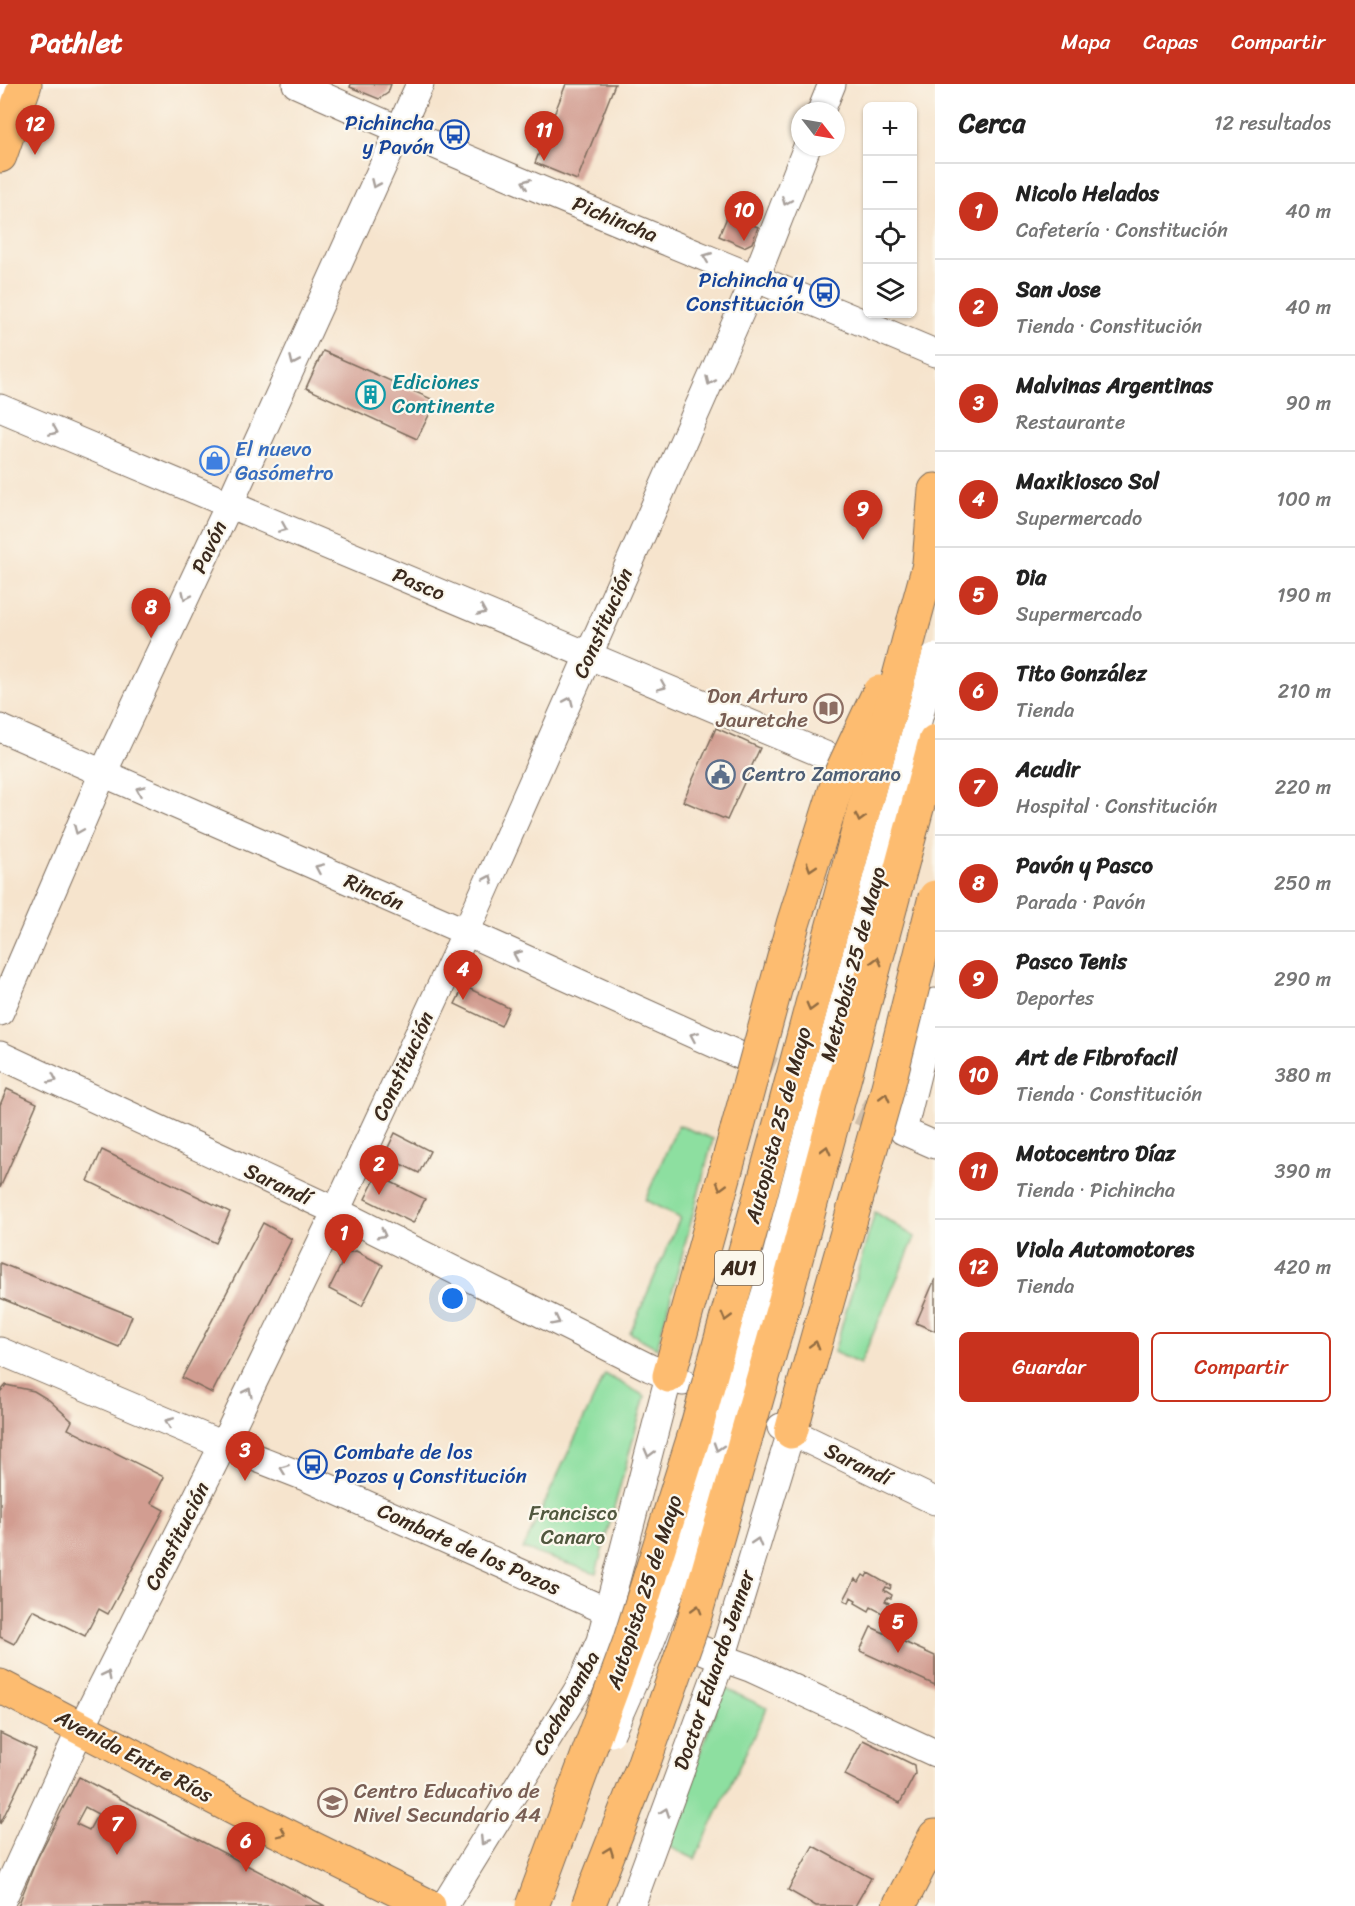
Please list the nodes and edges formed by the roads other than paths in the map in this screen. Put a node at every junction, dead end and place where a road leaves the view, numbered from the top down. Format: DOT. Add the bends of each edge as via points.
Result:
graph roads {
  1 [pos="3,84"];
  2 [pos="25,84"];
  3 [pos="296,84"];
  4 [pos="420,84"];
  5 [pos="832,84"];
  6 [pos="0,93"];
  7 [pos="825,102"];
  8 [pos="399,130"];
  9 [pos="0,156"];
  10 [pos="803,156"];
  11 [pos="756,277"];
  12 [pos="935,353"];
  13 [pos="0,408"];
  14 [pos="935,490"];
  15 [pos="229,505"];
  16 [pos="932,553"];
  17 [pos="914,620"];
  18 [pos="589,655"];
  19 [pos="935,657"];
  20 [pos="0,728"];
  21 [pos="935,741"];
  22 [pos="837,760"];
  23 [pos="103,773"];
  24 [pos="935,897"];
  25 [pos="466,932"];
  26 [pos="935,1002"];
  27 [pos="0,1012"];
  28 [pos="0,1055"];
  29 [pos="748,1059"];
  30 [pos="935,1145"];
  31 [pos="336,1211"];
  32 [pos="772,1271"];
  33 [pos="0,1351"];
  34 [pos="676,1379"];
  35 [pos="790,1420"];
  36 [pos="223,1445"];
  37 [pos="732,1489"];
  38 [pos="935,1501"];
  39 [pos="607,1611"];
  40 [pos="722,1658"];
  41 [pos="0,1686"];
  42 [pos="81,1728"];
  43 [pos="935,1753"];
  44 [pos="935,1836"];
  45 [pos="0,1905"];
  46 [pos="429,1906"];
  47 [pos="444,1906"];
  48 [pos="532,1906"];
  49 [pos="588,1906"];
  50 [pos="631,1906"];
  51 [pos="899,1906"];
  1 -- 6 [label="street"];
  2 -- 9 [label="main road"];
  3 -- 8 [label="street, Pichincha"];
  4 -- 8 [label="street, Pavón"];
  5 -- 7 [label="street"];
  11 -- 8 [label="street, Pichincha, one-way"];
  8 -- 15 [label="street, Pavón, one-way"];
  10 -- 11 [label="street, Constitución, one-way"];
  11 -- 12 [label="street, Pichincha"];
  11 -- 18 [label="street, Constitución, one-way"];
  13 -- 15 [label="street, Pasco, one-way"];
  14 -- 16 [label="main road, Autopista 25 de Mayo"];
  15 -- 18 [label="street, Pasco, one-way"];
  15 -- 23 [label="street, Pavón, one-way"];
  16 -- 17 [label="main road, Autopista 25 de Mayo / AU1"];
  17 -- 34 [label="main road, one-way, bridge" via="840,775 793,924"];
  17 -- 48 [label="main road, Autopista 25 de Mayo / AU1, one-way, bridge" via="695,1433 629,1642"];
  18 -- 22 [label="street, Pasco, one-way"];
  25 -- 18 [label="street, Constitución, one-way"];
  19 -- 32 [label="street, Metrobús 25 de Mayo, bridge"];
  20 -- 23 [label="street, Rincón"];
  37 -- 21 [label="main road, AU1, one-way, bridge"];
  25 -- 23 [label="street, Rincón, one-way"];
  23 -- 27 [label="street, Pavón, one-way"];
  35 -- 24 [label="main road, one-way, bridge" via="886,1095"];
  29 -- 25 [label="street, Rincón, one-way"];
  25 -- 31 [label="street, Constitución"];
  26 -- 30 [label="street" via="903,1131"];
  28 -- 31 [label="street, Sarandí, one-way"];
  31 -- 34 [label="street, Sarandí, one-way"];
  36 -- 31 [label="street, Constitución, one-way"];
  32 -- 37 [label="street, Metrobús 25 de Mayo, bridge"];
  32 -- 48 [label="street, Metrobús 25 de Mayo, one-way, bridge" via="651,1643"];
  36 -- 33 [label="street, Combate de los Pozos, one-way"];
  34 -- 39 [label="street, Cochabamba, one-way"];
  35 -- 38 [label="street, Sarandí"];
  40 -- 35 [label="street, Doctor Eduardo Jenner, one-way"];
  39 -- 36 [label="street, Combate de los Pozos, one-way" via="305,1477"];
  42 -- 36 [label="street, Constitución, one-way"];
  49 -- 37 [label="main road, AU1, one-way, bridge" via="693,1623"];
  39 -- 40 [label="street, Combate de los Pozos"];
  39 -- 47 [label="street, Cochabamba, one-way" via="600,1641 580,1686"];
  40 -- 43 [label="street, Combate de los Pozos"];
  50 -- 40 [label="street, Doctor Eduardo Jenner, one-way"];
  41 -- 42 [label="main road, Avenida Entre Ríos"];
  42 -- 45 [label="street, Constitución"];
  42 -- 46 [label="main road, Avenida Entre Ríos, one-way"];
  44 -- 51 [label="main road"];
}
